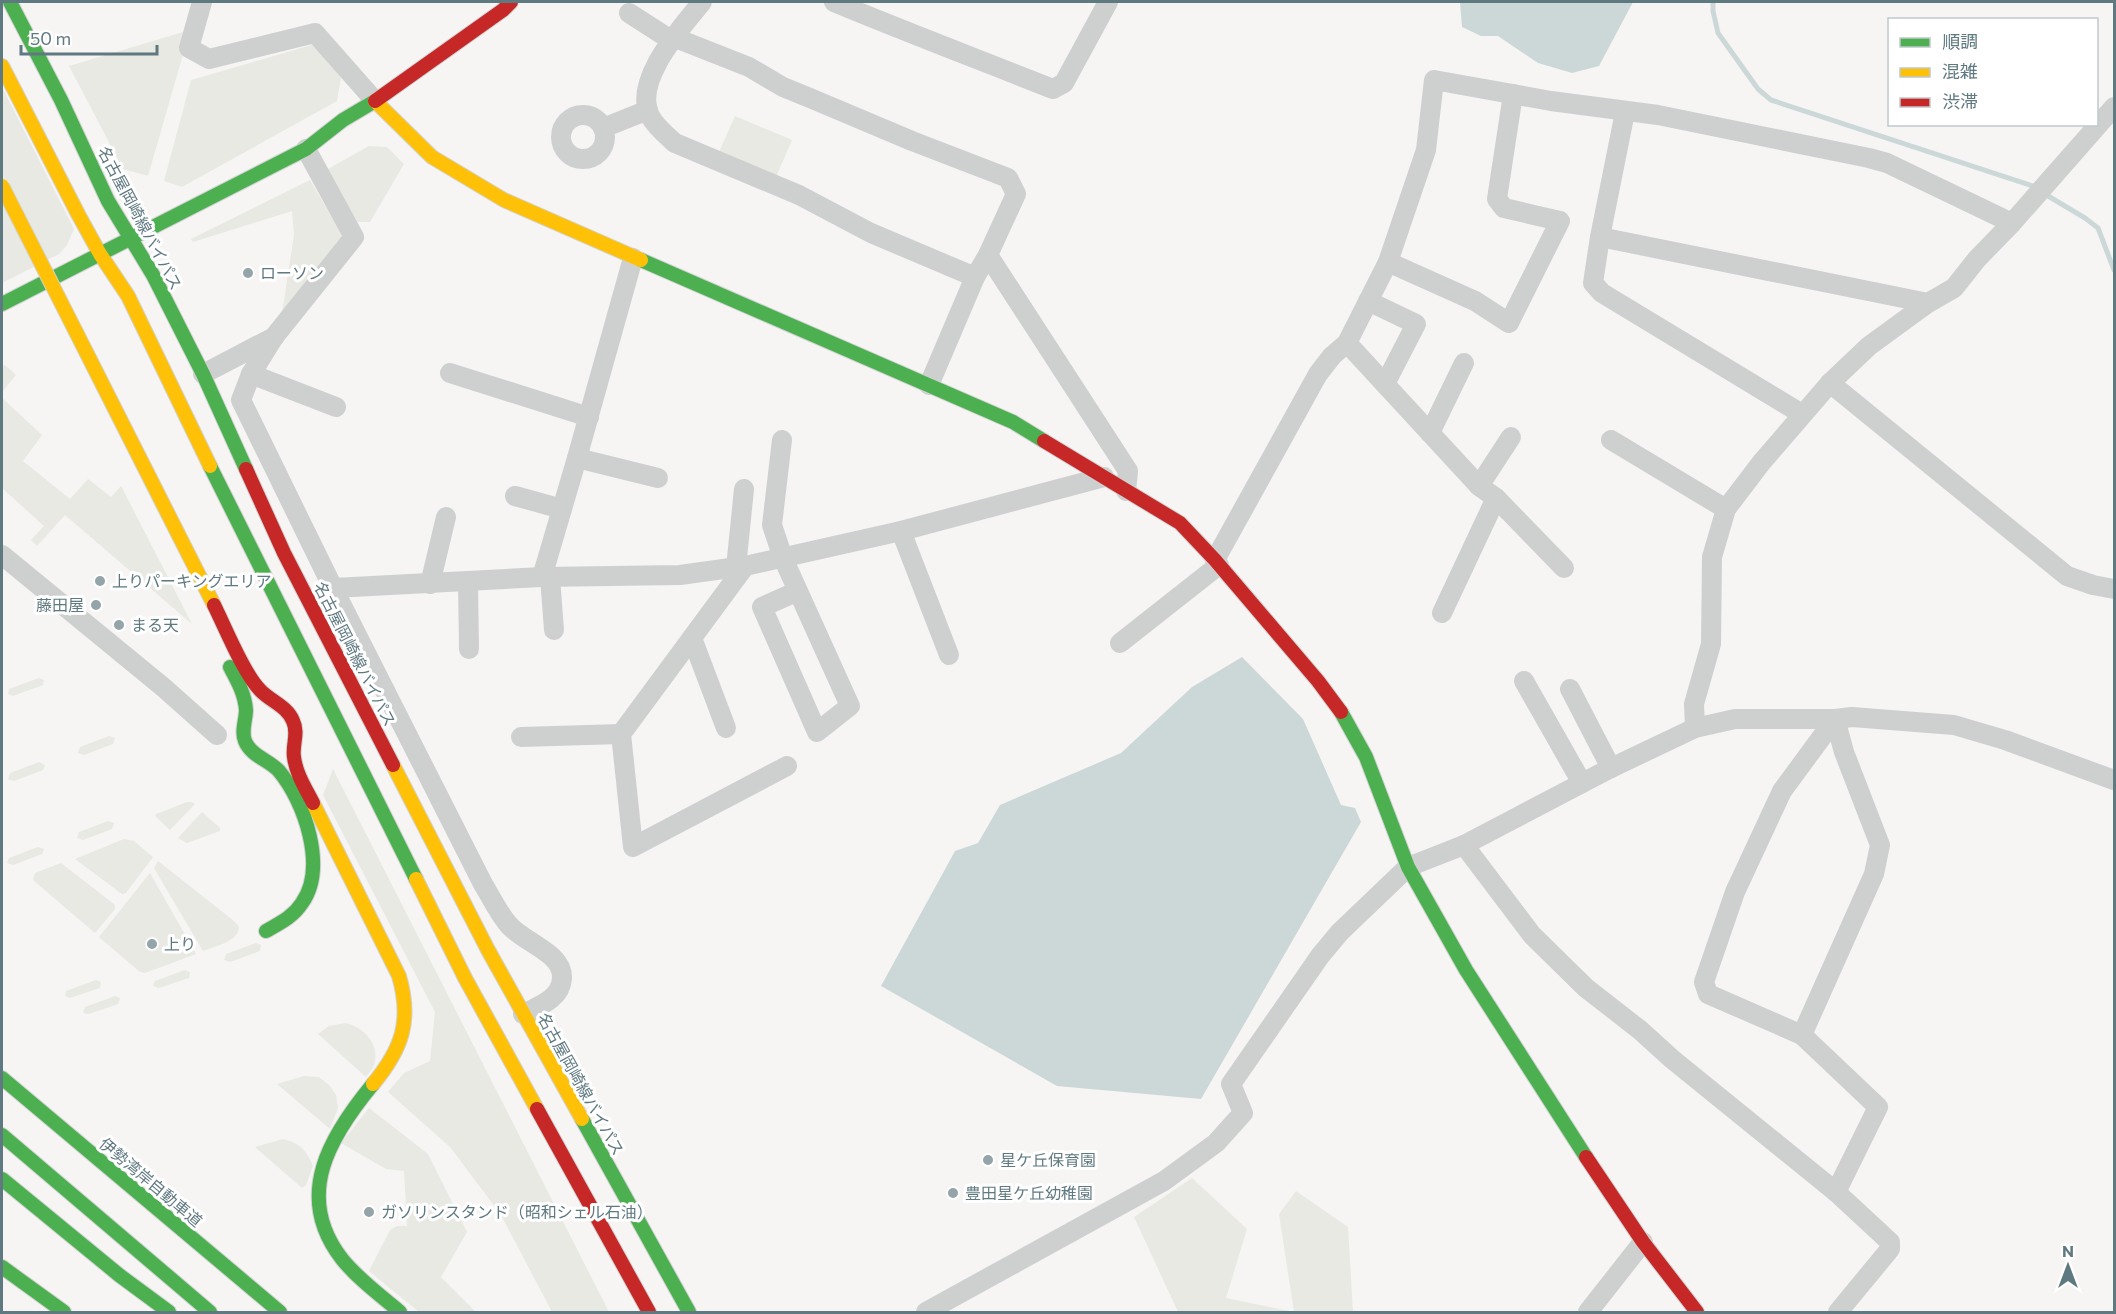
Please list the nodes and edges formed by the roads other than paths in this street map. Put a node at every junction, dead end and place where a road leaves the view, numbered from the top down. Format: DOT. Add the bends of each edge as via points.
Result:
graph roads {
  1 [pos="10,2"];
  2 [pos="202,2"];
  3 [pos="511,2"];
  4 [pos="702,2"];
  5 [pos="834,2"];
  6 [pos="1100,4"];
  7 [pos="629,13"];
  8 [pos="672,39"];
  9 [pos="2,66"];
  10 [pos="1513,94"];
  11 [pos="375,102"];
  12 [pos="2115,107"];
  13 [pos="648,110"];
  14 [pos="1625,112"];
  15 [pos="603,128"];
  16 [pos="306,149"];
  17 [pos="2,186"];
  18 [pos="2012,223"];
  19 [pos="1600,237"];
  20 [pos="132,238"];
  21 [pos="100,254"];
  22 [pos="988,255"];
  23 [pos="633,258"];
  24 [pos="1388,262"];
  25 [pos="29,276"];
  26 [pos="975,277"];
  27 [pos="40,297"];
  28 [pos="1368,301"];
  29 [pos="1928,303"];
  30 [pos="2,304"];
  31 [pos="274,337"];
  32 [pos="1347,343"];
  33 [pos="1464,363"];
  34 [pos="450,373"];
  35 [pos="203,374"];
  36 [pos="251,374"];
  37 [pos="1830,383"];
  38 [pos="1385,384"];
  39 [pos="929,385"];
  40 [pos="336,407"];
  41 [pos="1802,414"];
  42 [pos="589,417"];
  43 [pos="1430,434"];
  44 [pos="1511,436"];
  45 [pos="782,440"];
  46 [pos="1611,440"];
  47 [pos="577,458"];
  48 [pos="1104,477"];
  49 [pos="658,478"];
  50 [pos="1479,486"];
  51 [pos="744,489"];
  52 [pos="1126,491"];
  53 [pos="515,496"];
  54 [pos="1496,498"];
  55 [pos="562,508"];
  56 [pos="1726,509"];
  57 [pos="446,517"];
  58 [pos="901,531"];
  59 [pos="2,555"];
  60 [pos="783,558"];
  61 [pos="1217,562"];
  62 [pos="741,567"];
  63 [pos="1564,568"];
  64 [pos="546,577"];
  65 [pos="468,582"];
  66 [pos="430,584"];
  67 [pos="333,588"];
  68 [pos="2115,589"];
  69 [pos="798,591"];
  70 [pos="201,610"];
  71 [pos="1442,613"];
  72 [pos="554,630"];
  73 [pos="692,638"];
  74 [pos="1120,643"];
  75 [pos="469,649"];
  76 [pos="949,655"];
  77 [pos="1524,681"];
  78 [pos="1570,689"];
  79 [pos="1835,719"];
  80 [pos="726,728"];
  81 [pos="1695,728"];
  82 [pos="621,734"];
  83 [pos="217,735"];
  84 [pos="521,737"];
  85 [pos="787,766"];
  86 [pos="1611,768"];
  87 [pos="2115,780"];
  88 [pos="1581,783"];
  89 [pos="1464,845"];
  90 [pos="1408,867"];
  91 [pos="266,931"];
  92 [pos="523,1014"];
  93 [pos="1802,1035"];
  94 [pos="2,1077"];
  95 [pos="2,1135"];
  96 [pos="2,1179"];
  97 [pos="1836,1192"];
  98 [pos="1643,1242"];
  99 [pos="2,1267"];
  100 [pos="64,1312"];
  101 [pos="170,1312"];
  102 [pos="210,1312"];
  103 [pos="280,1312"];
  104 [pos="400,1312"];
  105 [pos="649,1312"];
  106 [pos="689,1312"];
  107 [pos="926,1312"];
  108 [pos="1588,1312"];
  109 [pos="1697,1312"];
  110 [pos="1838,1312"];
  1 -- 20 [label="main road, 名古屋岡崎線バイパス" via="108,201"];
  2 -- 11 [label="street" via="189,48 210,59 315,33"];
  3 -- 11 [label="main road"];
  4 -- 8 [label="street"];
  5 -- 6 [label="street" via="1053,89 1064,83"];
  7 -- 8 [label="street"];
  8 -- 13 [label="street" via="648,84"];
  8 -- 22 [label="street" via="749,67 783,87 1008,178 1016,194"];
  9 -- 21 [label="main road"];
  10 -- 14 [label="street"];
  10 -- 24 [label="street" via="1434,80 1426,150"];
  10 -- 24 [label="street" via="1497,199 1504,208 1560,221 1509,323 1475,301"];
  11 -- 16 [label="main road" via="343,120"];
  11 -- 23 [label="main road" via="432,157 504,200"];
  12 -- 18 [label="street"];
  13 -- 15 [label="street"];
  13 -- 26 [label="street" via="660,130 675,143 799,195 871,233"];
  14 -- 18 [label="street" via="1658,115 1887,163"];
  14 -- 19 [label="street"];
  16 -- 20 [label="main road"];
  16 -- 31 [label="street" via="354,237"];
  17 -- 104 [label="main road, bridge" via="247,671 259,690 294,720 293,755 297,771 405,991 406,1023 397,1053 335,1135 324,1156 319,1179 321,1209 331,1241 341,1257"];
  18 -- 29 [label="street" via="1954,288"];
  19 -- 29 [label="street"];
  19 -- 41 [label="street" via="1593,283 1602,293"];
  20 -- 21 [label="main road"];
  20 -- 35 [label="main road, 名古屋岡崎線バイパス"];
  21 -- 30 [label="main road"];
  21 -- 105 [label="main road" via="128,296 465,978"];
  22 -- 26 [label="street"];
  22 -- 52 [label="street" via="1128,471"];
  23 -- 39 [label="main road"];
  23 -- 42 [label="street"];
  24 -- 28 [label="street"];
  25 -- 27 [label="main road"];
  26 -- 39 [label="street"];
  28 -- 32 [label="street"];
  28 -- 38 [label="street" via="1416,324"];
  29 -- 37 [label="street" via="1869,346"];
  31 -- 35 [label="street"];
  31 -- 36 [label="street"];
  32 -- 38 [label="street"];
  32 -- 61 [label="street" via="1318,374"];
  33 -- 43 [label="street"];
  34 -- 42 [label="street"];
  35 -- 92 [label="main road, 名古屋岡崎線バイパス" via="284,552"];
  36 -- 40 [label="street"];
  36 -- 67 [label="street" via="241,400"];
  37 -- 41 [label="street"];
  37 -- 68 [label="street" via="2067,576"];
  38 -- 43 [label="street"];
  39 -- 48 [label="main road" via="1013,422"];
  41 -- 56 [label="street"];
  42 -- 47 [label="street"];
  43 -- 50 [label="street"];
  44 -- 50 [label="street"];
  45 -- 60 [label="street" via="772,525"];
  46 -- 56 [label="street"];
  47 -- 49 [label="street"];
  47 -- 55 [label="street"];
  48 -- 52 [label="main road"];
  48 -- 58 [label="street"];
  50 -- 54 [label="street"];
  51 -- 62 [label="street"];
  52 -- 61 [label="main road" via="1180,523"];
  53 -- 55 [label="street"];
  54 -- 63 [label="street"];
  54 -- 71 [label="street"];
  55 -- 64 [label="street"];
  56 -- 81 [label="street" via="1712,557 1711,644 1694,704"];
  57 -- 66 [label="street"];
  58 -- 60 [label="street"];
  58 -- 76 [label="street"];
  59 -- 83 [label="street"];
  60 -- 62 [label="street"];
  60 -- 69 [label="street" via="792,579 797,589 802,600 812,621 850,706 817,732 762,607 789,595"];
  61 -- 74 [label="street"];
  61 -- 90 [label="main road" via="1347,720 1366,757"];
  62 -- 64 [label="street" via="680,575"];
  62 -- 73 [label="street"];
  64 -- 65 [label="street"];
  64 -- 72 [label="street"];
  65 -- 66 [label="street"];
  65 -- 75 [label="street"];
  66 -- 67 [label="street"];
  67 -- 92 [label="street" via="483,884 508,925 557,960 562,986 553,998"];
  70 -- 91 [label="main road" via="243,696 246,742 256,754 271,762 289,784 314,847 313,876 301,905 293,915"];
  73 -- 80 [label="street"];
  73 -- 82 [label="street"];
  77 -- 88 [label="street"];
  78 -- 86 [label="street"];
  79 -- 81 [label="street" via="1735,719"];
  79 -- 87 [label="street" via="1954,724"];
  79 -- 93 [label="street" via="1880,845 1874,874"];
  79 -- 93 [label="street" via="1782,790 1735,892 1704,982 1708,994"];
  81 -- 86 [label="street"];
  82 -- 84 [label="street"];
  82 -- 85 [label="street" via="633,847"];
  86 -- 88 [label="street"];
  88 -- 89 [label="street"];
  89 -- 90 [label="street"];
  89 -- 97 [label="street" via="1532,935 1586,988"];
  90 -- 98 [label="main road" via="1466,970"];
  90 -- 107 [label="street" via="1340,932 1313,966 1231,1084 1243,1113 1216,1143 1164,1181"];
  92 -- 106 [label="main road, 名古屋岡崎線バイパス"];
  93 -- 97 [label="street" via="1878,1107"];
  94 -- 103 [label="main road, 伊勢湾岸自動車道"];
  95 -- 102 [label="main road"];
  96 -- 101 [label="main road"];
  97 -- 110 [label="street" via="1890,1242 1890,1249"];
  98 -- 108 [label="street"];
  98 -- 109 [label="main road"];
  99 -- 100 [label="main road"];
}
